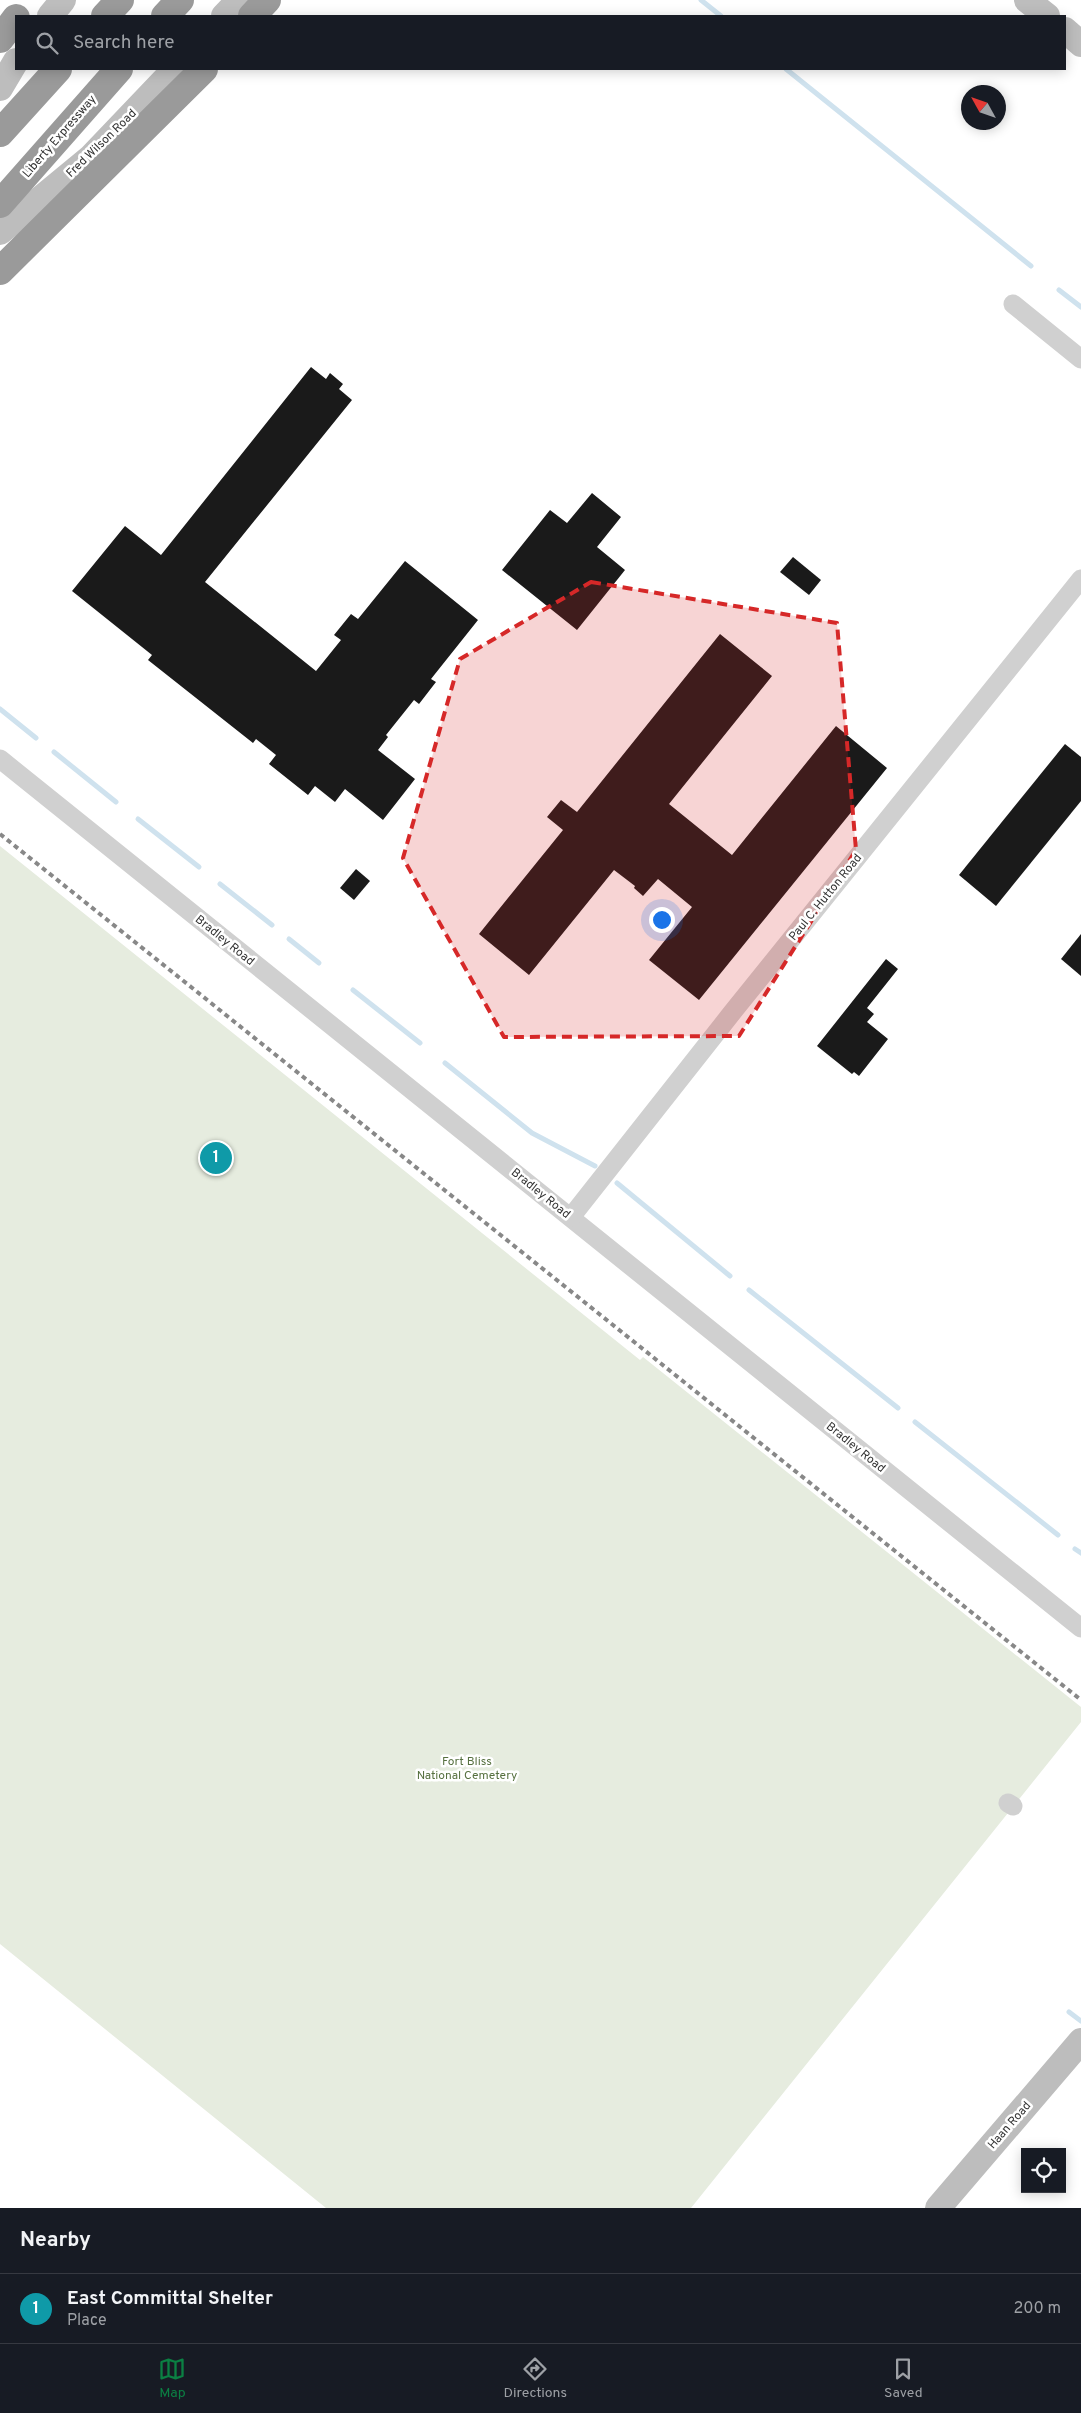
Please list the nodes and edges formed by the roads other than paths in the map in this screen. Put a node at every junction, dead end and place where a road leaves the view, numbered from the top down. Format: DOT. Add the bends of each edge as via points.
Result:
graph roads {
  1 [pos="31,0"];
  2 [pos="63,0"];
  3 [pos="120,0"];
  4 [pos="180,0"];
  5 [pos="239,0"];
  6 [pos="267,0"];
  7 [pos="1027,0"];
  8 [pos="19,15"];
  9 [pos="51,15"];
  10 [pos="106,15"];
  11 [pos="167,15"];
  12 [pos="225,15"];
  13 [pos="253,15"];
  14 [pos="1046,15"];
  15 [pos="15,20"];
  16 [pos="1066,31"];
  17 [pos="0,39"];
  18 [pos="1081,44"];
  19 [pos="15,63"];
  20 [pos="57,70"];
  21 [pos="118,70"];
  22 [pos="174,70"];
  23 [pos="203,70"];
  24 [pos="0,88"];
  25 [pos="0,133"];
  26 [pos="0,204"];
  27 [pos="0,232"];
  28 [pos="3,268"];
  29 [pos="1013,304"];
  30 [pos="1081,359"];
  31 [pos="1081,579"];
  32 [pos="0,759"];
  33 [pos="571,1217"];
  34 [pos="1081,1628"];
  35 [pos="1081,2041"];
  36 [pos="938,2208"];
  1 -- 8 [label="highway"];
  2 -- 9 [label="main road"];
  3 -- 10 [label="highway"];
  4 -- 11 [label="highway"];
  5 -- 12 [label="main road"];
  6 -- 13 [label="highway"];
  7 -- 14 [label="main road"];
  15 -- 17 [label="highway"];
  16 -- 18 [label="main road"];
  19 -- 24 [label="main road"];
  20 -- 25 [label="highway"];
  21 -- 26 [label="highway, Liberty Expressway"];
  22 -- 27 [label="main road, Fred Wilson Road" via="91,157"];
  23 -- 28 [label="highway"];
  29 -- 30 [label="street"];
  31 -- 33 [label="street, Paul C. Hutton Road"];
  32 -- 33 [label="street, Bradley Road"];
  33 -- 34 [label="street, Bradley Road"];
  35 -- 36 [label="main road, Haan Road"];
}
